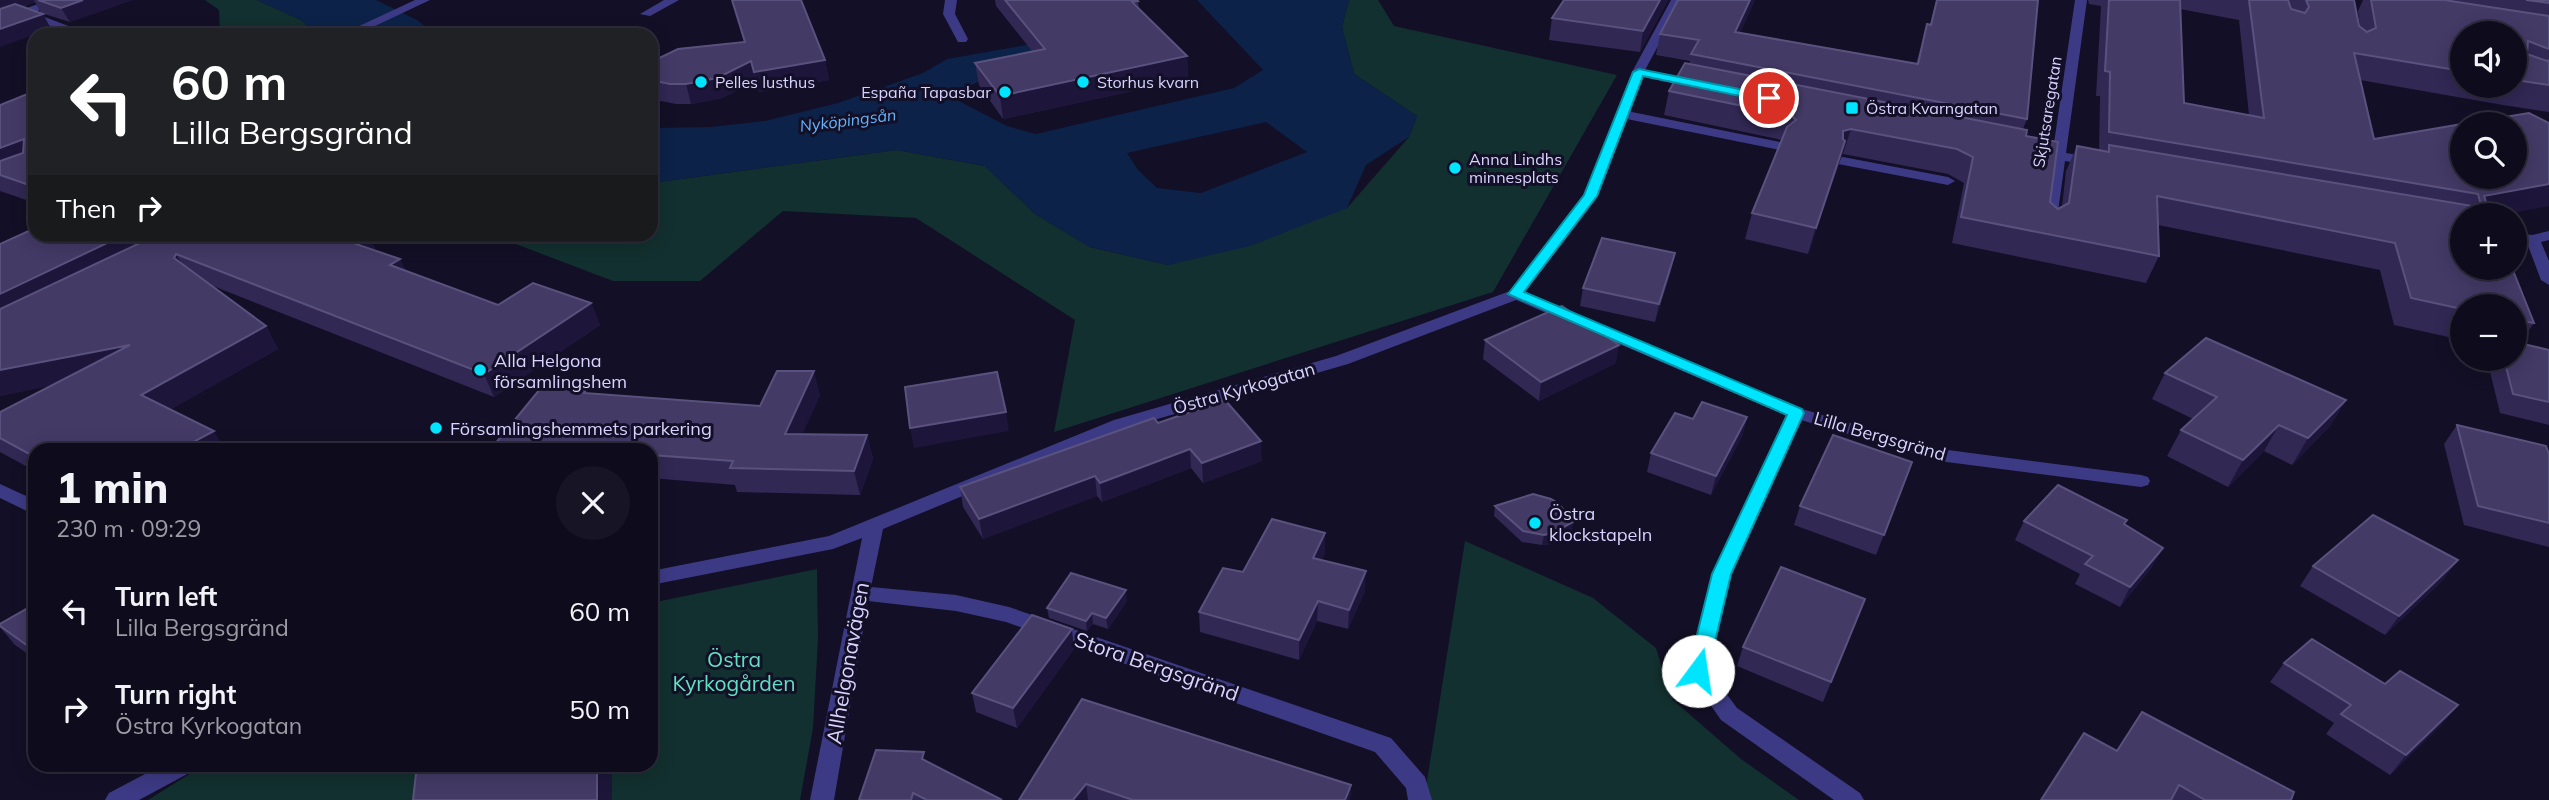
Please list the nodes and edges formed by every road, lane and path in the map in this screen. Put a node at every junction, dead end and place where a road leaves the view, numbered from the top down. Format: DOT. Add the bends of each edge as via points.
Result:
graph roads {
  1 [pos="61,0"];
  2 [pos="425,0"];
  3 [pos="673,0"];
  4 [pos="951,0"];
  5 [pos="1677,0"];
  6 [pos="2081,0"];
  7 [pos="24,13"];
  8 [pos="646,14"];
  9 [pos="0,22"];
  10 [pos="66,28"];
  11 [pos="362,28"];
  12 [pos="962,39"];
  13 [pos="1639,72"];
  14 [pos="1706,86"];
  15 [pos="1622,114"];
  16 [pos="1780,146"];
  17 [pos="2017,148"];
  18 [pos="2057,156"];
  19 [pos="1843,161"];
  20 [pos="2111,165"];
  21 [pos="1948,181"];
  22 [pos="2049,229"];
  23 [pos="2549,235"];
  24 [pos="2527,239"];
  25 [pos="2533,240"];
  26 [pos="2549,280"];
  27 [pos="1516,294"];
  28 [pos="1796,413"];
  29 [pos="2141,481"];
  30 [pos="0,490"];
  31 [pos="28,504"];
  32 [pos="874,526"];
  33 [pos="658,577"];
  34 [pos="859,593"];
  35 [pos="170,772"];
  36 [pos="117,800"];
  37 [pos="822,800"];
  38 [pos="1420,800"];
  39 [pos="1852,800"];
  1 -- 7 [label="street"];
  2 -- 11 [label="street"];
  3 -- 8 [label="street"];
  4 -- 12 [label="street" via="949,14"];
  5 -- 13 [label="street"];
  6 -- 18 [label="street, Skjutsaregatan"];
  7 -- 9 [label="street"];
  7 -- 10 [label="street"];
  13 -- 14 [label="street"];
  13 -- 15 [label="street"];
  15 -- 16 [label="street"];
  15 -- 27 [label="street" via="1591,196"];
  17 -- 18 [label="street"];
  18 -- 20 [label="street"];
  18 -- 22 [label="street, Skjutsaregatan"];
  19 -- 21 [label="street"];
  23 -- 25 [label="street"];
  24 -- 25 [label="street"];
  25 -- 26 [label="street"];
  27 -- 28 [label="street, Lilla Bergsgränd"];
  27 -- 32 [label="street, Östra Kyrkogatan" via="1342,360 1119,424"];
  28 -- 29 [label="street, Lilla Bergsgränd" via="1939,456"];
  28 -- 39 [label="street" via="1722,574 1698,671 1730,715"];
  30 -- 31 [label="street"];
  32 -- 33 [label="street, Östra Kyrkogatan" via="834,542"];
  32 -- 34 [label="street, Allhelgonavägen"];
  34 -- 37 [label="street, Allhelgonavägen"];
  34 -- 38 [label="street, Stora Bergsgränd" via="1009,615 1383,745 1417,784"];
  35 -- 36 [label="street"];
}
